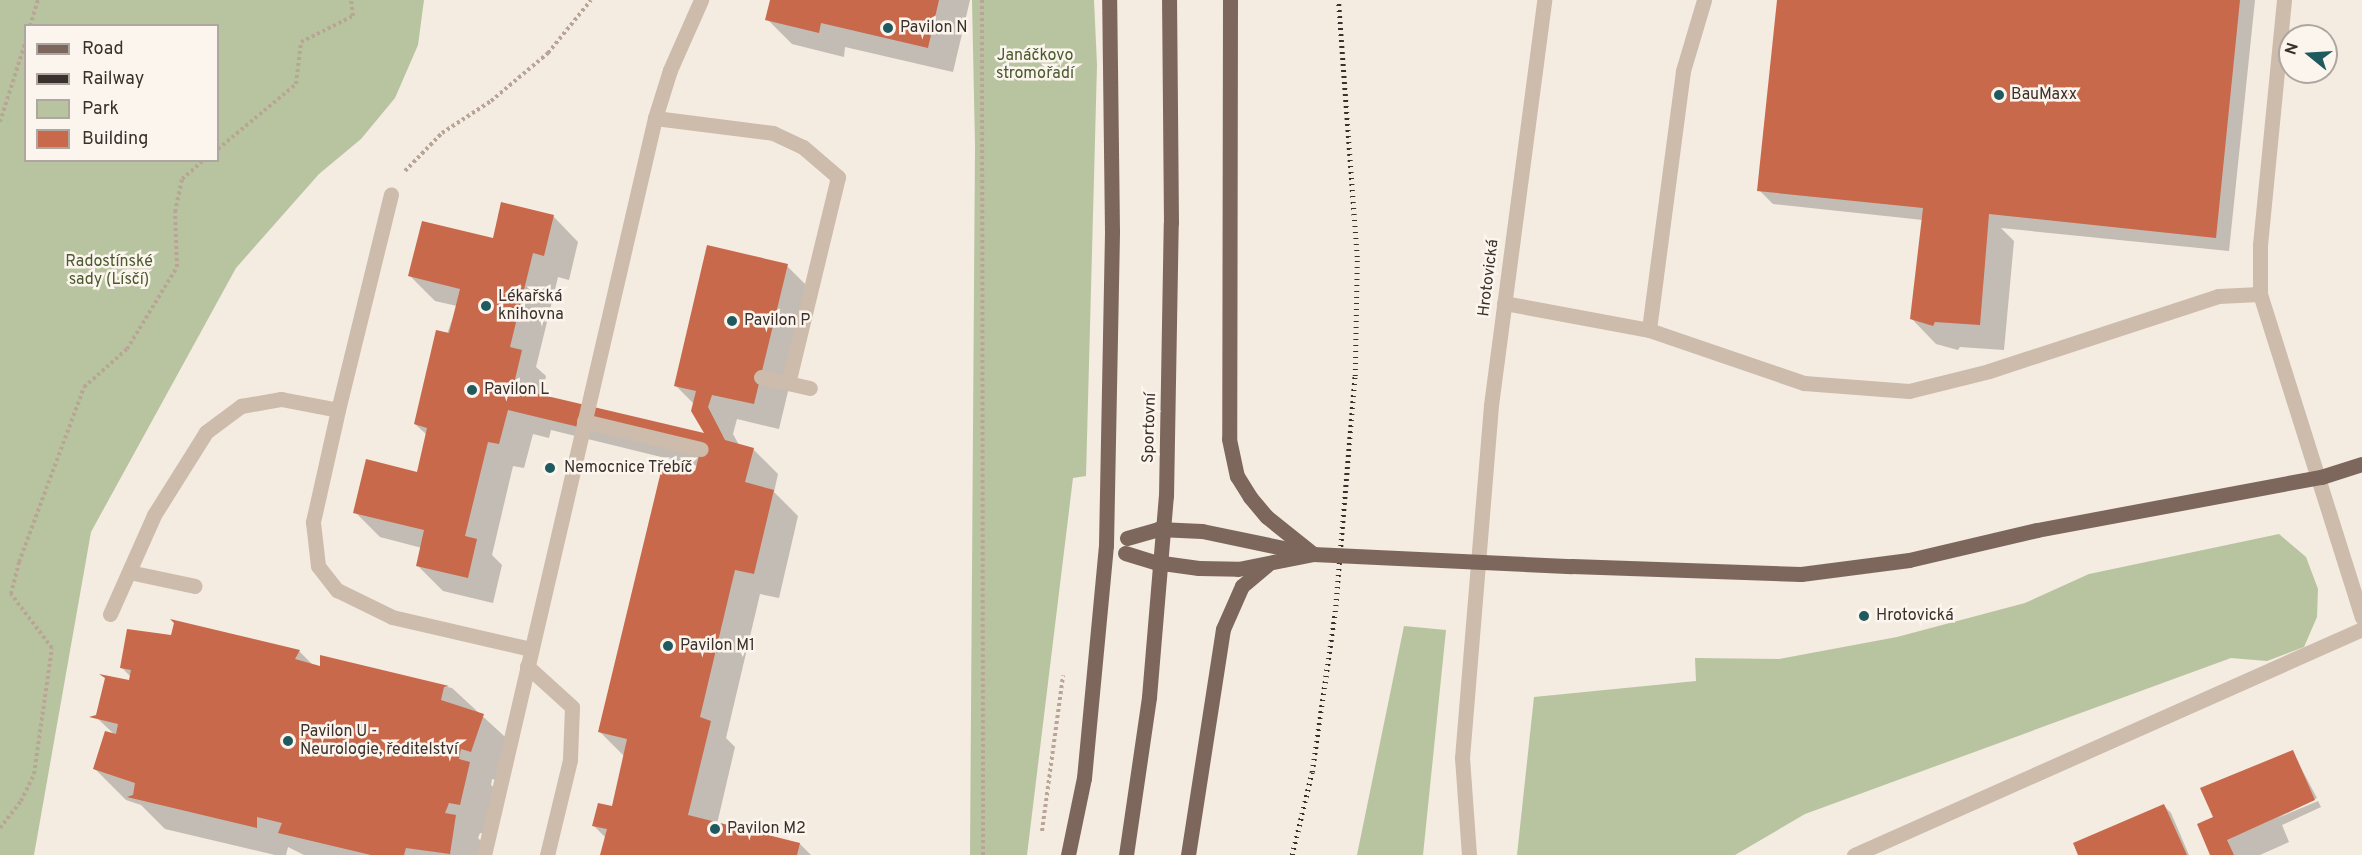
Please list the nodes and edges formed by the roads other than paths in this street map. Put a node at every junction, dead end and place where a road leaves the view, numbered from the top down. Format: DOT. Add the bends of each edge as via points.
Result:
graph roads {
  1 [pos="701,0"];
  2 [pos="1109,0"];
  3 [pos="1170,0"];
  4 [pos="1230,0"];
  5 [pos="1544,0"];
  6 [pos="1704,0"];
  7 [pos="2284,0"];
  8 [pos="656,118"];
  9 [pos="391,194"];
  10 [pos="2260,294"];
  11 [pos="1504,303"];
  12 [pos="1649,330"];
  13 [pos="760,377"];
  14 [pos="788,383"];
  15 [pos="810,388"];
  16 [pos="338,410"];
  17 [pos="584,421"];
  18 [pos="700,448"];
  19 [pos="2362,464"];
  20 [pos="2321,477"];
  21 [pos="1106,545"];
  22 [pos="1126,545"];
  23 [pos="1313,554"];
  24 [pos="1267,565"];
  25 [pos="129,572"];
  26 [pos="195,586"];
  27 [pos="110,614"];
  28 [pos="2362,617"];
  29 [pos="2362,629"];
  30 [pos="531,649"];
  31 [pos="527,666"];
  32 [pos="484,855"];
  33 [pos="547,855"];
  34 [pos="1068,855"];
  35 [pos="1126,855"];
  36 [pos="1188,855"];
  37 [pos="1469,855"];
  38 [pos="1854,855"];
  1 -- 8 [label="street" via="670,70"];
  2 -- 21 [label="main road" via="1112,231"];
  3 -- 35 [label="main road, Sportovní" via="1166,496 1149,697"];
  4 -- 23 [label="main road" via="1230,439 1237,476 1250,497"];
  5 -- 11 [label="street, Hrotovická"];
  6 -- 12 [label="street" via="1683,70"];
  7 -- 10 [label="street" via="2260,245"];
  8 -- 14 [label="street" via="773,133 803,147 838,177"];
  8 -- 17 [label="street"];
  9 -- 16 [label="street"];
  10 -- 12 [label="street" via="2218,296 1989,371 1909,392 1804,383"];
  10 -- 20 [label="street"];
  11 -- 12 [label="street"];
  11 -- 37 [label="street, Hrotovická" via="1491,405 1462,758"];
  13 -- 14 [label="street"];
  14 -- 15 [label="street"];
  16 -- 25 [label="street" via="281,399 241,406 206,432 154,515"];
  16 -- 30 [label="street" via="313,522 318,566 337,590 392,618"];
  17 -- 18 [label="street"];
  17 -- 30 [label="street"];
  19 -- 20 [label="main road"];
  20 -- 23 [label="main road, bridge" via="2037,530 1909,560 1801,574"];
  20 -- 28 [label="street"];
  21 -- 22 [label="main road"];
  21 -- 34 [label="main road" via="1084,778"];
  22 -- 23 [label="main road, bridge" via="1158,529 1202,531"];
  22 -- 24 [label="main road, bridge" via="1155,562 1199,568"];
  23 -- 24 [label="main road"];
  24 -- 36 [label="main road" via="1242,586 1223,629"];
  25 -- 26 [label="street"];
  25 -- 27 [label="street"];
  29 -- 38 [label="street"];
  30 -- 31 [label="street"];
  31 -- 32 [label="street"];
  31 -- 33 [label="street" via="572,707 570,760"];
}
